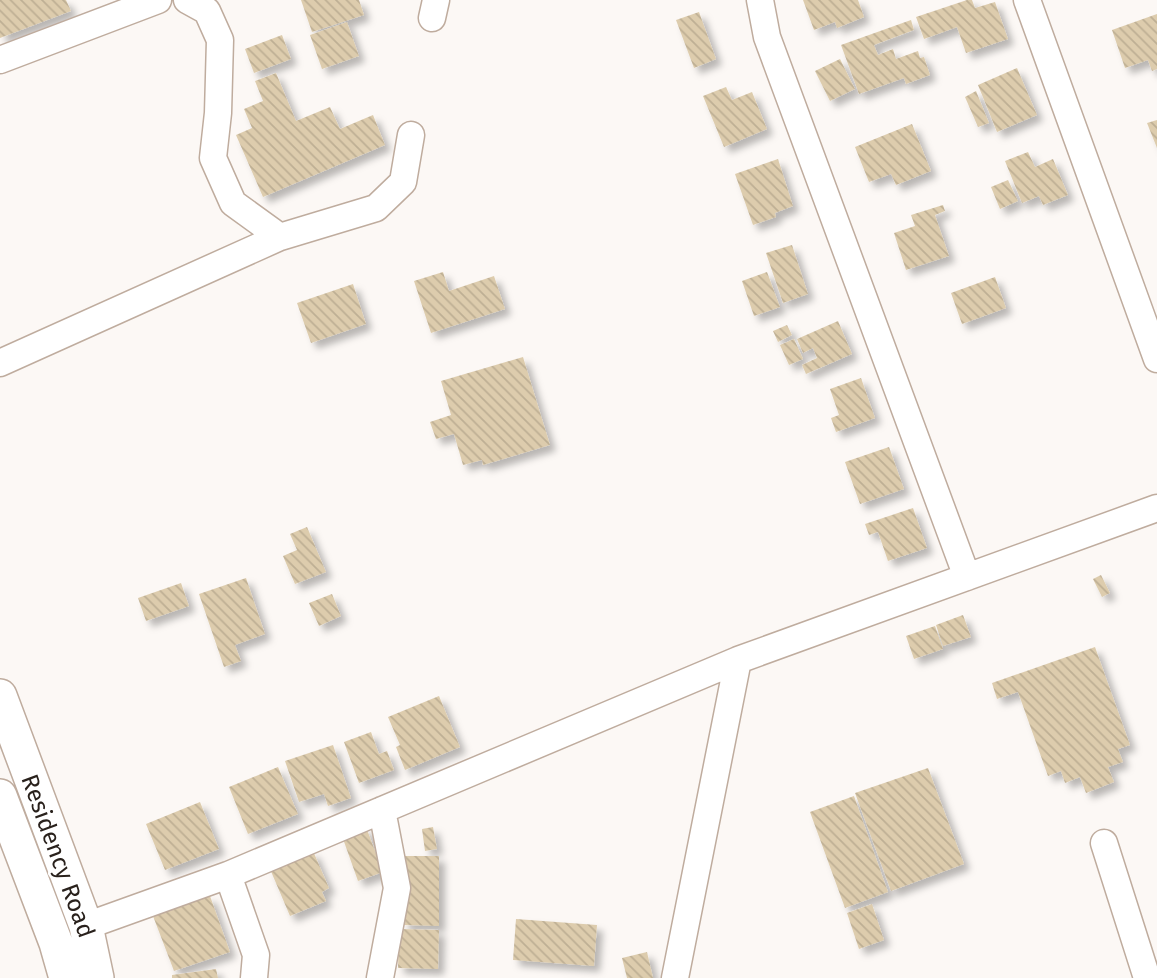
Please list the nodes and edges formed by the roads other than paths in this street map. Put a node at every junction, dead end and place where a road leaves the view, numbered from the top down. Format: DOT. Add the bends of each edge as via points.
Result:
graph roads {
  1 [pos="158,0"];
  2 [pos="187,0"];
  3 [pos="760,0"];
  4 [pos="1027,0"];
  5 [pos="0,60"];
  6 [pos="411,135"];
  7 [pos="279,237"];
  8 [pos="1157,359"];
  9 [pos="0,363"];
  10 [pos="1157,508"];
  11 [pos="967,577"];
  12 [pos="738,660"];
  13 [pos="0,696"];
  14 [pos="0,796"];
  15 [pos="382,810"];
  16 [pos="1104,843"];
  17 [pos="228,875"];
  18 [pos="86,926"];
  19 [pos="66,978"];
  20 [pos="97,978"];
  21 [pos="254,978"];
  22 [pos="380,978"];
  23 [pos="675,978"];
  24 [pos="1147,978"];
  1 -- 5 [label="street"];
  2 -- 7 [label="street" via="207,11 220,40 213,158 233,203"];
  3 -- 11 [label="street" via="767,37"];
  4 -- 8 [label="street"];
  6 -- 7 [label="street" via="403,182 376,208"];
  7 -- 9 [label="street"];
  10 -- 11 [label="street"];
  11 -- 12 [label="street"];
  12 -- 15 [label="street"];
  12 -- 23 [label="street"];
  13 -- 18 [label="main road, Residency Road"];
  14 -- 19 [label="main road, Residency Road"];
  15 -- 17 [label="street"];
  15 -- 22 [label="street" via="397,888"];
  16 -- 24 [label="street"];
  17 -- 18 [label="street"];
  17 -- 21 [label="street" via="256,955"];
  18 -- 20 [label="main road, Residency Road"];
}
